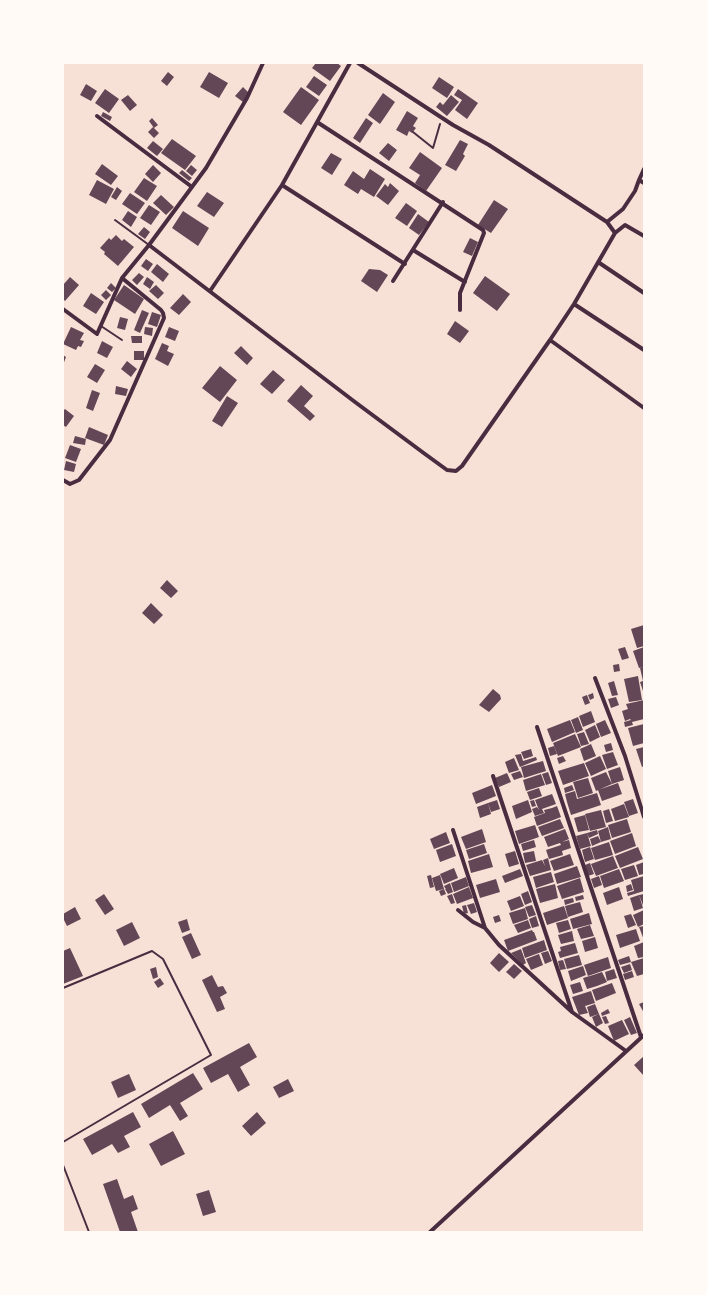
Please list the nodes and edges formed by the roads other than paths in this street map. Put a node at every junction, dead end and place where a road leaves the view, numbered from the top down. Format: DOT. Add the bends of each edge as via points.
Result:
graph roads {
  1 [pos="263,63"];
  2 [pos="350,63"];
  3 [pos="358,63"];
  4 [pos="97,116"];
  5 [pos="317,122"];
  6 [pos="644,169"];
  7 [pos="640,180"];
  8 [pos="644,183"];
  9 [pos="282,185"];
  10 [pos="192,187"];
  11 [pos="442,202"];
  12 [pos="115,220"];
  13 [pos="607,222"];
  14 [pos="615,233"];
  15 [pos="644,236"];
  16 [pos="150,245"];
  17 [pos="413,250"];
  18 [pos="598,262"];
  19 [pos="405,264"];
  20 [pos="122,278"];
  21 [pos="393,281"];
  22 [pos="465,282"];
  23 [pos="210,291"];
  24 [pos="644,293"];
  25 [pos="574,304"];
  26 [pos="63,309"];
  27 [pos="460,310"];
  28 [pos="101,326"];
  29 [pos="122,340"];
  30 [pos="550,340"];
  31 [pos="644,350"];
  32 [pos="644,408"];
  33 [pos="63,480"];
  34 [pos="595,678"];
  35 [pos="537,726"];
  36 [pos="493,776"];
  37 [pos="644,817"];
  38 [pos="453,830"];
  39 [pos="458,910"];
  40 [pos="485,928"];
  41 [pos="63,988"];
  42 [pos="572,1012"];
  43 [pos="642,1036"];
  44 [pos="626,1051"];
  45 [pos="63,1142"];
  46 [pos="63,1165"];
  47 [pos="89,1232"];
  48 [pos="430,1232"];
  1 -- 10 [label="street" via="206,168"];
  2 -- 5 [label="street"];
  3 -- 13 [label="street"];
  4 -- 10 [label="street"];
  5 -- 9 [label="street"];
  5 -- 11 [label="street"];
  6 -- 7 [label="street"];
  7 -- 8 [label="street"];
  7 -- 13 [label="street" via="623,209"];
  9 -- 19 [label="street"];
  9 -- 23 [label="street"];
  10 -- 16 [label="street"];
  11 -- 17 [label="street"];
  11 -- 22 [label="street" via="484,231"];
  12 -- 16 [label="lane"];
  13 -- 14 [label="street"];
  14 -- 15 [label="street" via="625,225"];
  14 -- 18 [label="street"];
  16 -- 20 [label="street"];
  16 -- 23 [label="street"];
  17 -- 19 [label="street"];
  17 -- 22 [label="street"];
  18 -- 24 [label="street"];
  18 -- 25 [label="street"];
  19 -- 21 [label="street"];
  20 -- 28 [label="street"];
  20 -- 33 [label="street" via="161,310 164,318 110,440 79,480 70,484"];
  22 -- 27 [label="street" via="460,293"];
  23 -- 30 [label="street" via="447,470 456,471 462,466"];
  25 -- 30 [label="street"];
  25 -- 31 [label="street"];
  26 -- 28 [label="street" via="97,334"];
  28 -- 29 [label="lane"];
  30 -- 32 [label="street"];
  34 -- 37 [label="street" via="625,756"];
  35 -- 43 [label="street"];
  36 -- 42 [label="street"];
  38 -- 40 [label="street"];
  39 -- 40 [label="street"];
  40 -- 42 [label="street" via="499,945"];
  41 -- 45 [label="lane" via="152,952 163,959 211,1055"];
  42 -- 44 [label="street"];
  43 -- 44 [label="street"];
  44 -- 48 [label="street"];
  46 -- 47 [label="lane"];
}
